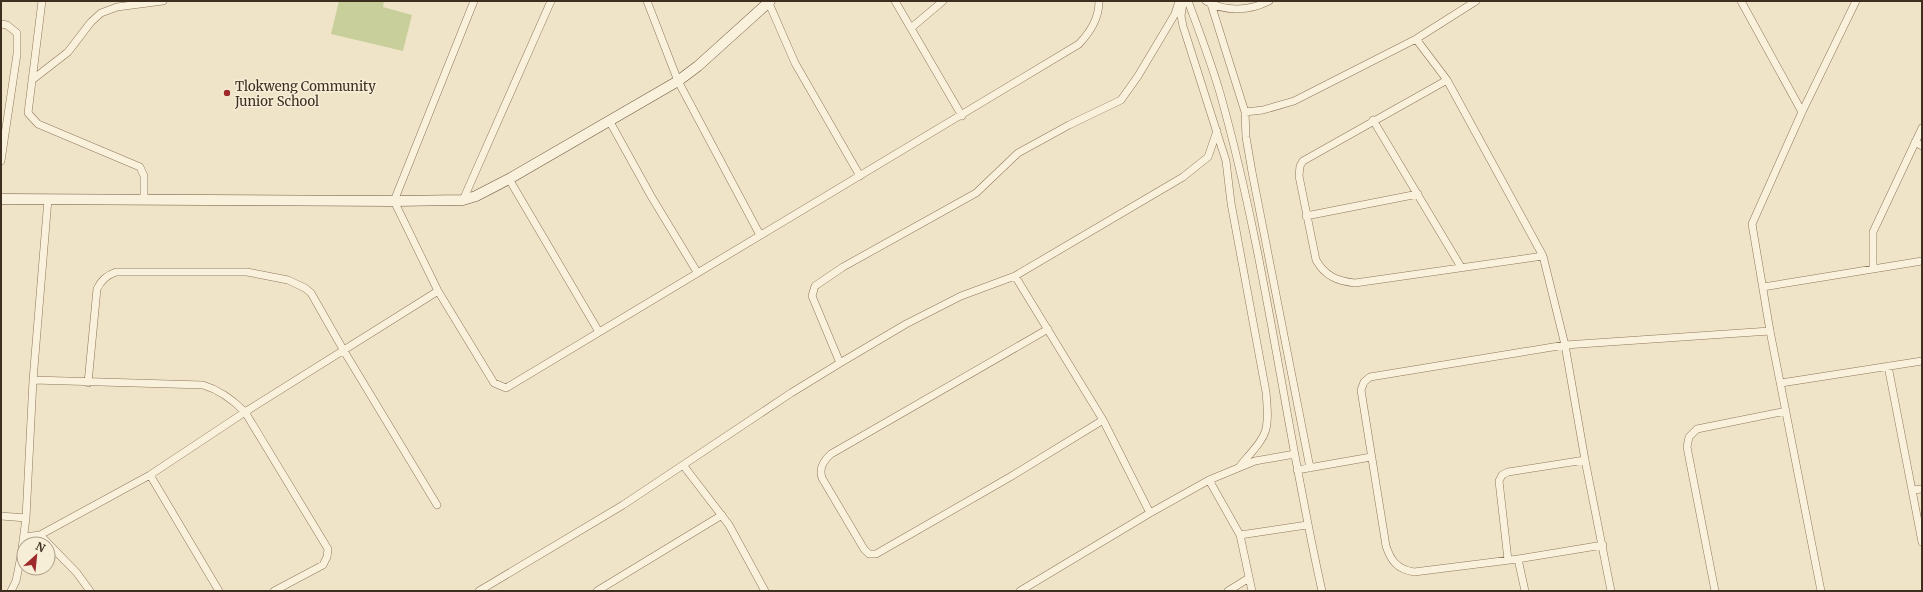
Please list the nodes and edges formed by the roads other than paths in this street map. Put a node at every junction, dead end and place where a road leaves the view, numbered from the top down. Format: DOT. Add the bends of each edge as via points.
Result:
graph roads {
  1 [pos="42,1"];
  2 [pos="163,1"];
  3 [pos="474,1"];
  4 [pos="551,1"];
  5 [pos="647,1"];
  6 [pos="768,1"];
  7 [pos="895,1"];
  8 [pos="942,1"];
  9 [pos="1099,1"];
  10 [pos="1179,1"];
  11 [pos="1184,1"];
  12 [pos="1188,1"];
  13 [pos="1269,1"];
  14 [pos="1476,1"];
  15 [pos="1741,1"];
  16 [pos="1856,1"];
  17 [pos="1208,2"];
  18 [pos="1,24"];
  19 [pos="911,28"];
  20 [pos="1416,39"];
  21 [pos="32,80"];
  22 [pos="1447,80"];
  23 [pos="678,81"];
  24 [pos="1246,112"];
  25 [pos="1802,112"];
  26 [pos="962,116"];
  27 [pos="1373,120"];
  28 [pos="610,122"];
  29 [pos="1922,128"];
  30 [pos="1217,131"];
  31 [pos="1914,142"];
  32 [pos="1922,146"];
  33 [pos="1,161"];
  34 [pos="860,176"];
  35 [pos="509,180"];
  36 [pos="1418,194"];
  37 [pos="1,199"];
  38 [pos="48,199"];
  39 [pos="144,199"];
  40 [pos="463,200"];
  41 [pos="394,201"];
  42 [pos="1306,216"];
  43 [pos="760,235"];
  44 [pos="1543,256"];
  45 [pos="1922,261"];
  46 [pos="1461,267"];
  47 [pos="1873,269"];
  48 [pos="697,272"];
  49 [pos="1016,276"];
  50 [pos="1763,287"];
  51 [pos="438,291"];
  52 [pos="1048,329"];
  53 [pos="1770,331"];
  54 [pos="599,332"];
  55 [pos="1565,345"];
  56 [pos="344,351"];
  57 [pos="1922,361"];
  58 [pos="840,363"];
  59 [pos="1888,366"];
  60 [pos="33,380"];
  61 [pos="88,383"];
  62 [pos="1781,383"];
  63 [pos="1786,411"];
  64 [pos="245,412"];
  65 [pos="1103,420"];
  66 [pos="1295,454"];
  67 [pos="1371,457"];
  68 [pos="1585,460"];
  69 [pos="683,466"];
  70 [pos="1240,466"];
  71 [pos="1310,468"];
  72 [pos="1297,470"];
  73 [pos="150,475"];
  74 [pos="1209,480"];
  75 [pos="1922,489"];
  76 [pos="1912,490"];
  77 [pos="437,505"];
  78 [pos="1150,513"];
  79 [pos="722,515"];
  80 [pos="1,516"];
  81 [pos="26,518"];
  82 [pos="1307,525"];
  83 [pos="40,535"];
  84 [pos="1240,535"];
  85 [pos="24,536"];
  86 [pos="32,536"];
  87 [pos="1922,542"];
  88 [pos="1603,545"];
  89 [pos="1518,559"];
  90 [pos="1508,560"];
  91 [pos="17,576"];
  92 [pos="1249,578"];
  93 [pos="608,588"];
  94 [pos="11,591"];
  95 [pos="90,591"];
  96 [pos="219,591"];
  97 [pos="274,591"];
  98 [pos="479,591"];
  99 [pos="597,591"];
  100 [pos="764,591"];
  101 [pos="1020,591"];
  102 [pos="1228,591"];
  103 [pos="1252,591"];
  104 [pos="1322,591"];
  105 [pos="1524,591"];
  106 [pos="1611,591"];
  107 [pos="1715,591"];
  108 [pos="1821,591"];
  1 -- 21 [label="street"];
  2 -- 21 [label="street" via="117,7 101,13 68,52"];
  3 -- 41 [label="street"];
  4 -- 40 [label="street"];
  5 -- 23 [label="street"];
  6 -- 23 [label="street" via="698,66"];
  6 -- 34 [label="street" via="795,63"];
  7 -- 19 [label="street"];
  8 -- 19 [label="street"];
  9 -- 26 [label="street" via="1097,18 1079,44"];
  10 -- 58 [label="street" via="1138,76 1121,100 1069,125 1018,154 976,193 887,241 815,286 812,296"];
  11 -- 30 [label="street" via="1181,9 1183,26"];
  12 -- 66 [label="street" via="1219,93 1237,158"];
  13 -- 17 [label="street" via="1259,6 1240,9"];
  14 -- 20 [label="street"];
  15 -- 25 [label="street"];
  16 -- 25 [label="street"];
  17 -- 24 [label="street"];
  18 -- 33 [label="street" via="7,25 17,33 18,54"];
  19 -- 26 [label="street"];
  20 -- 22 [label="street"];
  20 -- 24 [label="street" via="1294,102"];
  21 -- 39 [label="street" via="27,107 33,120 140,167 144,176"];
  22 -- 27 [label="street"];
  22 -- 44 [label="street"];
  23 -- 28 [label="street"];
  23 -- 43 [label="street"];
  24 -- 71 [label="street" via="1246,137 1252,172"];
  25 -- 50 [label="street" via="1753,220 1752,233"];
  26 -- 34 [label="street"];
  27 -- 36 [label="street"];
  27 -- 42 [label="street" via="1303,161 1299,176"];
  28 -- 35 [label="street"];
  28 -- 48 [label="street"];
  29 -- 31 [label="street"];
  30 -- 49 [label="street" via="1208,156 1183,177"];
  30 -- 70 [label="street" via="1226,161 1248,299 1262,363 1269,420 1264,438"];
  31 -- 32 [label="street"];
  31 -- 47 [label="street" via="1874,232"];
  34 -- 43 [label="street"];
  35 -- 40 [label="street"];
  35 -- 54 [label="street"];
  36 -- 42 [label="street"];
  36 -- 46 [label="street"];
  37 -- 38 [label="street"];
  38 -- 39 [label="street"];
  38 -- 60 [label="street"];
  39 -- 41 [label="street"];
  40 -- 41 [label="street"];
  41 -- 51 [label="street"];
  42 -- 46 [label="street" via="1316,260 1322,270 1331,277 1343,281 1354,283"];
  43 -- 48 [label="street"];
  44 -- 46 [label="street"];
  44 -- 55 [label="street"];
  45 -- 47 [label="street"];
  47 -- 50 [label="street"];
  48 -- 54 [label="street"];
  49 -- 52 [label="street"];
  49 -- 58 [label="street" via="962,296 906,324"];
  50 -- 53 [label="street"];
  51 -- 54 [label="street" via="494,383 502,387 510,386"];
  51 -- 56 [label="street"];
  52 -- 65 [label="street"];
  52 -- 65 [label="street" via="825,459 821,468 822,478 864,549 869,554 876,554"];
  53 -- 55 [label="street"];
  53 -- 62 [label="street"];
  55 -- 67 [label="street" via="1370,377 1364,382 1361,390"];
  55 -- 68 [label="street"];
  56 -- 61 [label="street" via="311,293 298,284 247,272 116,272 104,279 97,289"];
  56 -- 64 [label="street"];
  56 -- 77 [label="street"];
  57 -- 59 [label="street"];
  58 -- 69 [label="street"];
  59 -- 62 [label="street"];
  59 -- 76 [label="street"];
  60 -- 61 [label="street"];
  60 -- 81 [label="street"];
  61 -- 64 [label="street" via="203,385 220,392"];
  62 -- 63 [label="street"];
  63 -- 107 [label="street" via="1697,429 1690,437 1687,447"];
  63 -- 108 [label="street"];
  64 -- 73 [label="street"];
  64 -- 97 [label="street" via="328,549 323,565"];
  65 -- 78 [label="street"];
  66 -- 70 [label="street"];
  66 -- 72 [label="street"];
  67 -- 71 [label="street"];
  67 -- 90 [label="street" via="1386,546 1395,564 1404,570 1414,572"];
  68 -- 88 [label="street"];
  68 -- 90 [label="street" via="1508,472 1500,478"];
  69 -- 79 [label="street"];
  69 -- 98 [label="street"];
  70 -- 74 [label="street"];
  71 -- 72 [label="street"];
  72 -- 82 [label="street"];
  73 -- 83 [label="street"];
  73 -- 96 [label="street"];
  74 -- 78 [label="street"];
  74 -- 84 [label="street"];
  75 -- 76 [label="street"];
  76 -- 87 [label="street"];
  78 -- 101 [label="street"];
  79 -- 93 [label="street"];
  79 -- 100 [label="street"];
  80 -- 81 [label="street"];
  81 -- 85 [label="street"];
  82 -- 84 [label="street"];
  82 -- 104 [label="street"];
  83 -- 86 [label="street"];
  83 -- 95 [label="street" via="77,573"];
  84 -- 92 [label="street"];
  88 -- 89 [label="street"];
  88 -- 106 [label="street"];
  89 -- 90 [label="street"];
  89 -- 105 [label="street"];
  91 -- 94 [label="street"];
  92 -- 102 [label="street"];
  92 -- 103 [label="street"];
  93 -- 99 [label="street"];
}
